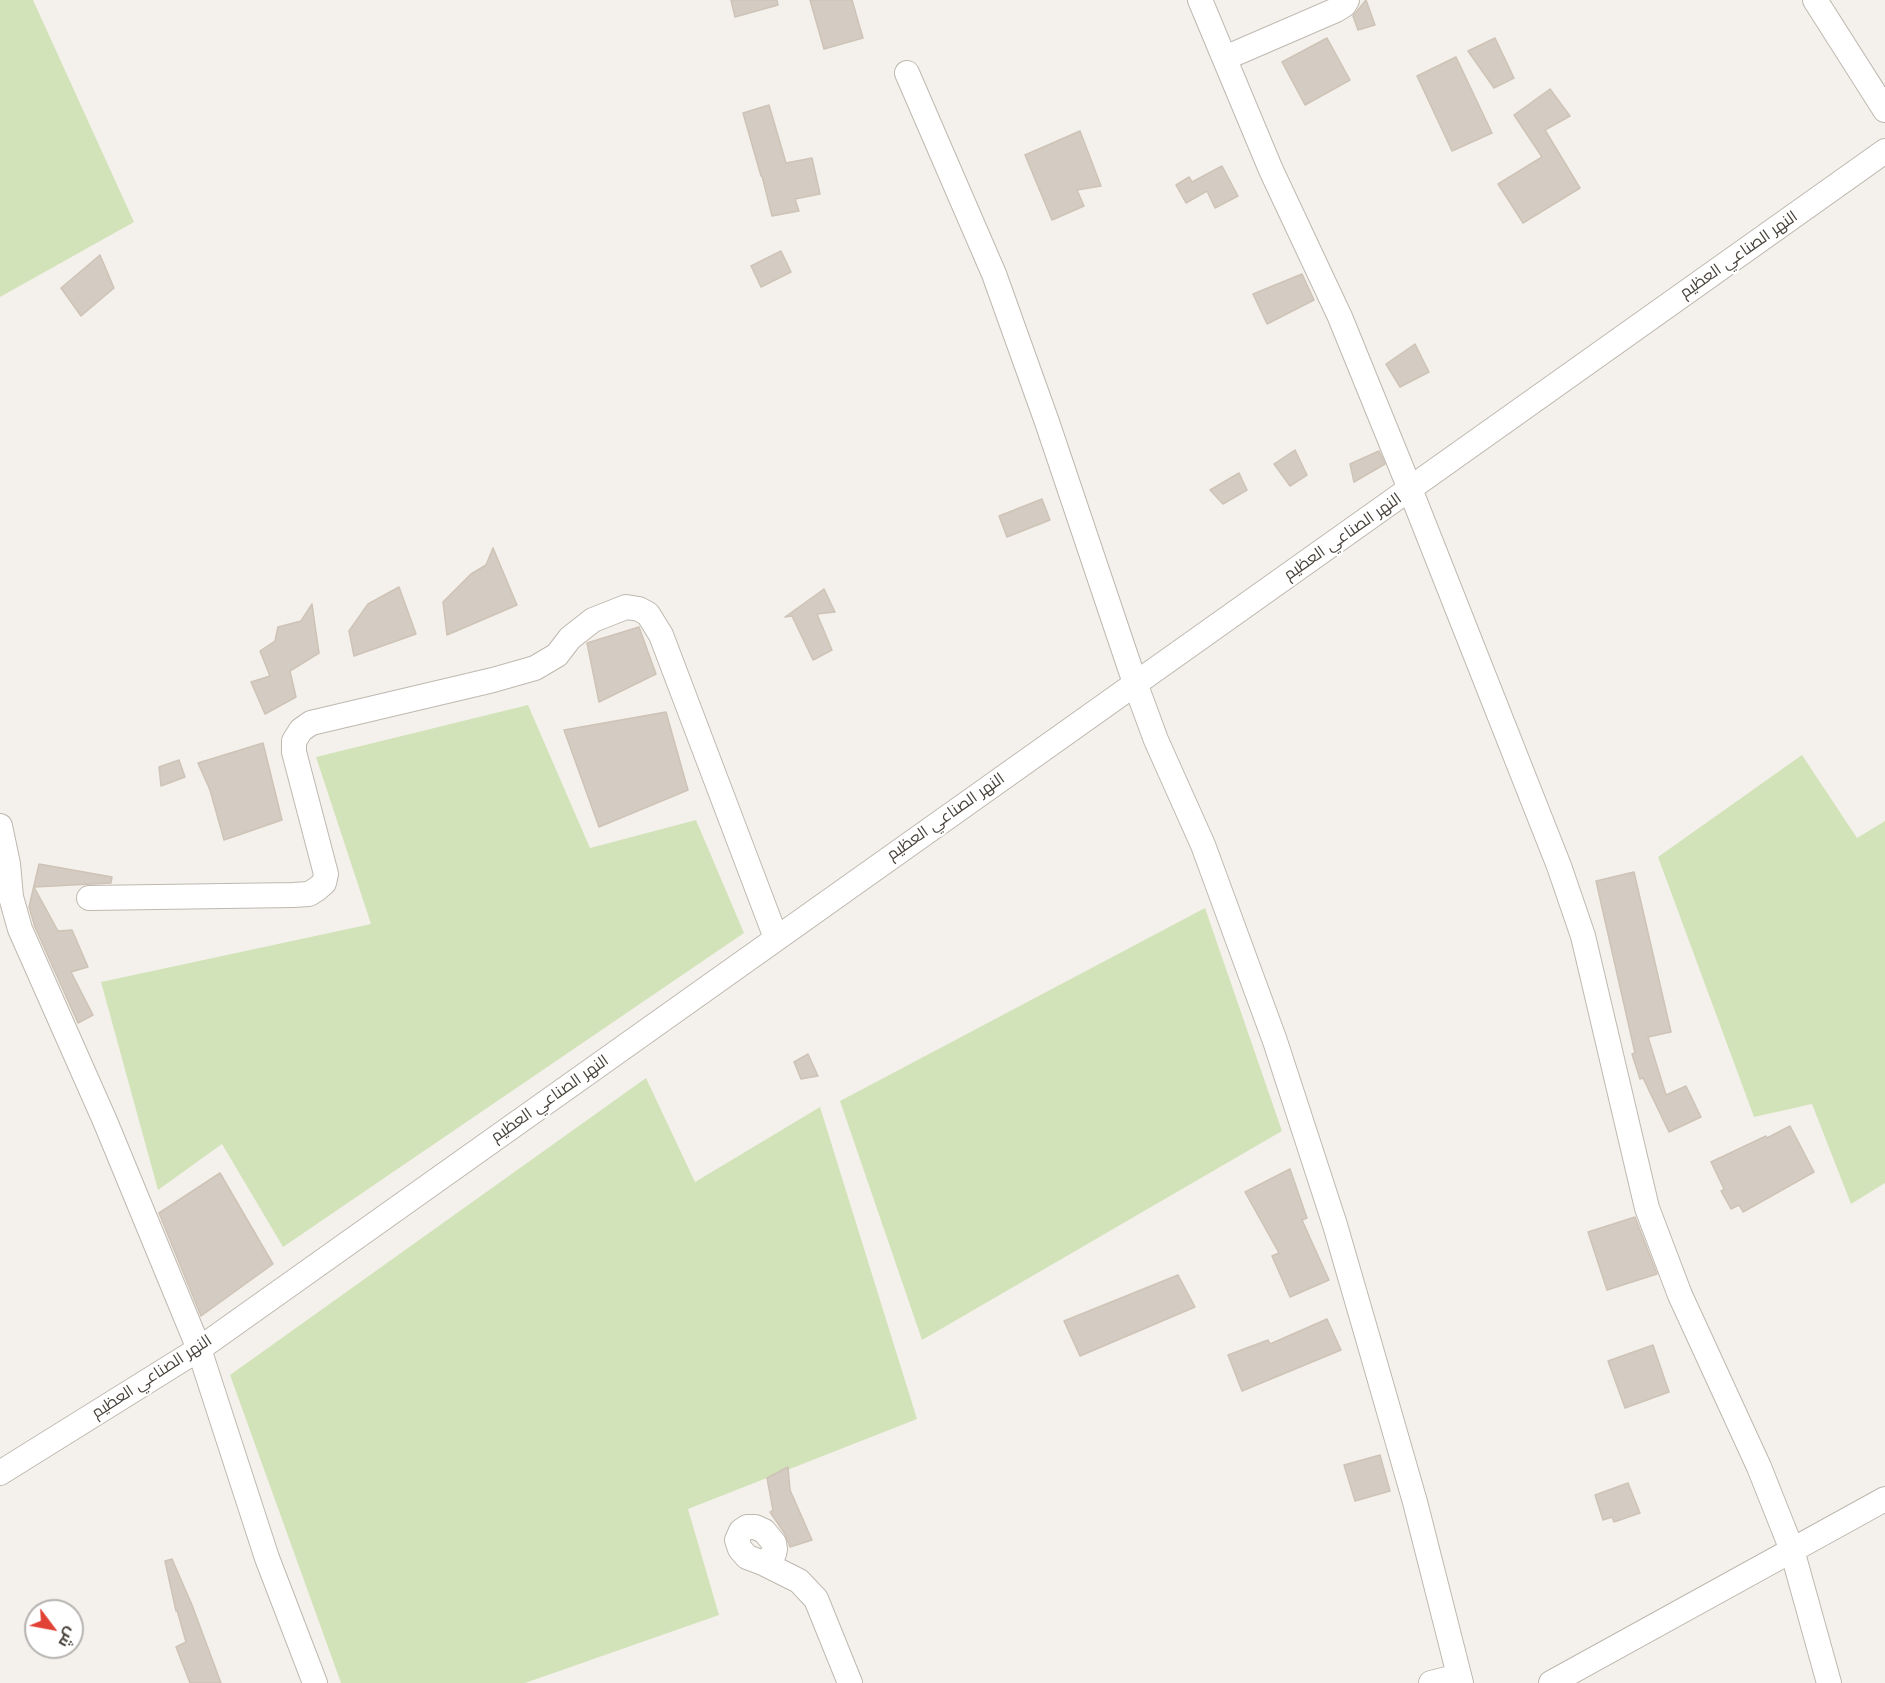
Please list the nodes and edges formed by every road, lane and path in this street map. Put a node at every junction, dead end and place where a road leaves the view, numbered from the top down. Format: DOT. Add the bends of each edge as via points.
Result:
graph roads {
  1 [pos="1200,0"];
  2 [pos="1347,0"];
  3 [pos="1815,0"];
  4 [pos="1225,58"];
  5 [pos="907,73"];
  6 [pos="1885,110"];
  7 [pos="1885,151"];
  8 [pos="1410,489"];
  9 [pos="1135,683"];
  10 [pos="0,826"];
  11 [pos="4,865"];
  12 [pos="89,898"];
  13 [pos="776,938"];
  14 [pos="199,1349"];
  15 [pos="0,1473"];
  16 [pos="1885,1498"];
  17 [pos="1792,1550"];
  18 [pos="763,1563"];
  19 [pos="1460,1680"];
  20 [pos="315,1683"];
  21 [pos="850,1683"];
  22 [pos="1431,1683"];
  23 [pos="1551,1683"];
  24 [pos="1829,1683"];
  1 -- 4 [label="street"];
  2 -- 4 [label="street" via="1336,10"];
  3 -- 6 [label="street"];
  4 -- 8 [label="street" via="1271,170 1340,317"];
  5 -- 9 [label="street" via="994,274"];
  7 -- 8 [label="street, النهر الصناعي العظيم"];
  8 -- 9 [label="street, النهر الصناعي العظيم"];
  8 -- 17 [label="street" via="1579,926 1647,1208 1680,1295 1759,1467"];
  9 -- 13 [label="street, النهر الصناعي العظيم"];
  9 -- 19 [label="street" via="1203,845 1335,1225 1415,1502"];
  10 -- 11 [label="street"];
  11 -- 14 [label="street" via="20,929"];
  12 -- 13 [label="street" via="293,895 317,890 326,874 294,752 294,741 301,730 311,723 535,668 557,655 570,638 593,620 626,608 648,614 661,635"];
  13 -- 14 [label="street, النهر الصناعي العظيم"];
  14 -- 15 [label="street, النهر الصناعي العظيم"];
  14 -- 20 [label="street" via="267,1558"];
  16 -- 17 [label="street"];
  17 -- 23 [label="street"];
  17 -- 24 [label="street"];
  18 -- 21 [label="street" via="799,1581 816,1599"];
  19 -- 22 [label="street"];
}
